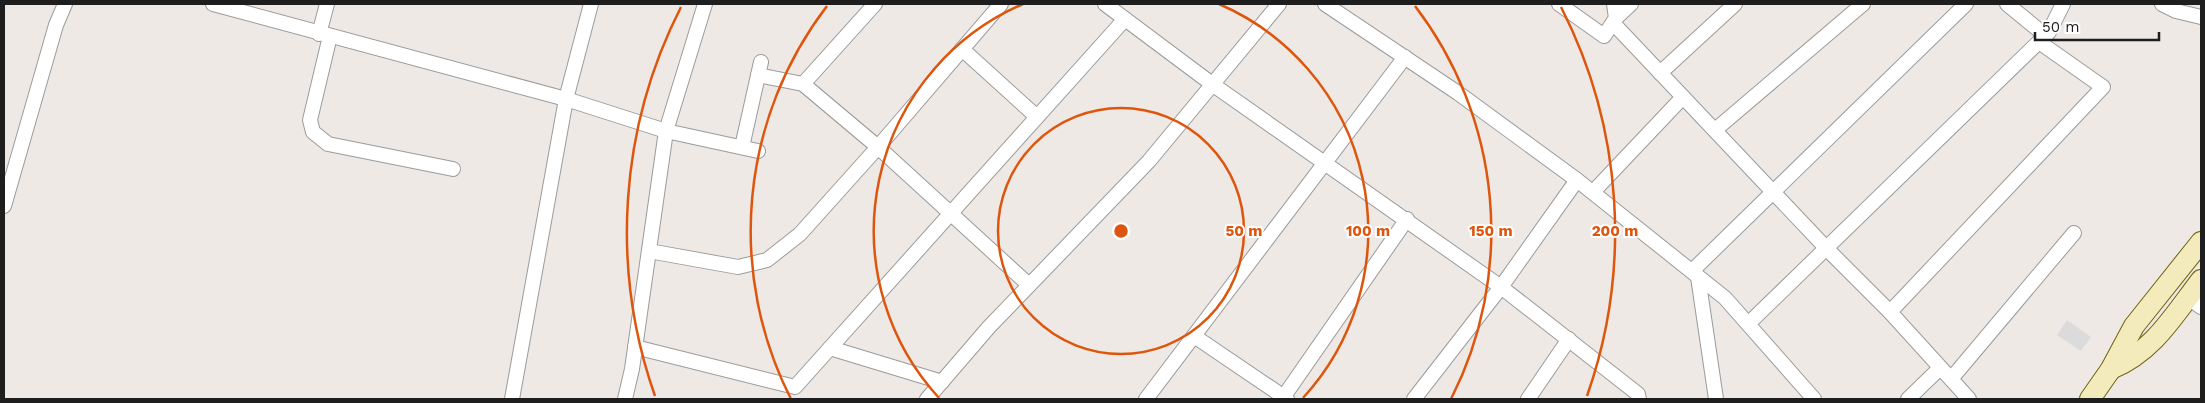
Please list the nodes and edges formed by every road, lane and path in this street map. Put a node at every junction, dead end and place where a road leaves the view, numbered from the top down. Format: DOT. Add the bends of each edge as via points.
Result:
graph roads {
  1 [pos="64,4"];
  2 [pos="213,4"];
  3 [pos="327,4"];
  4 [pos="591,4"];
  5 [pos="705,4"];
  6 [pos="875,4"];
  7 [pos="1000,4"];
  8 [pos="1105,4"];
  9 [pos="1279,4"];
  10 [pos="1325,4"];
  11 [pos="1559,4"];
  12 [pos="1614,4"];
  13 [pos="1631,4"];
  14 [pos="1735,4"];
  15 [pos="1863,4"];
  16 [pos="1966,4"];
  17 [pos="2007,4"];
  18 [pos="2063,4"];
  19 [pos="2162,4"];
  20 [pos="2201,18"];
  21 [pos="1125,19"];
  22 [pos="1615,21"];
  23 [pos="324,35"];
  24 [pos="2042,39"];
  25 [pos="962,49"];
  26 [pos="1405,57"];
  27 [pos="1660,73"];
  28 [pos="803,84"];
  29 [pos="1212,84"];
  30 [pos="1682,97"];
  31 [pos="566,99"];
  32 [pos="1037,117"];
  33 [pos="1714,130"];
  34 [pos="666,131"];
  35 [pos="742,147"];
  36 [pos="878,148"];
  37 [pos="758,151"];
  38 [pos="1326,162"];
  39 [pos="452,169"];
  40 [pos="8,172"];
  41 [pos="1577,180"];
  42 [pos="1593,192"];
  43 [pos="1773,192"];
  44 [pos="4,206"];
  45 [pos="950,214"];
  46 [pos="1407,219"];
  47 [pos="2074,233"];
  48 [pos="2201,242"];
  49 [pos="1826,248"];
  50 [pos="649,252"];
  51 [pos="1695,274"];
  52 [pos="2201,280"];
  53 [pos="1029,286"];
  54 [pos="1501,287"];
  55 [pos="2194,302"];
  56 [pos="1890,312"];
  57 [pos="1748,324"];
  58 [pos="1194,336"];
  59 [pos="1569,339"];
  60 [pos="635,347"];
  61 [pos="830,348"];
  62 [pos="1940,368"];
  63 [pos="2110,370"];
  64 [pos="1951,379"];
  65 [pos="942,382"];
  66 [pos="1284,398"];
  67 [pos="512,399"];
  68 [pos="625,399"];
  69 [pos="927,399"];
  70 [pos="1146,399"];
  71 [pos="1414,399"];
  72 [pos="1528,399"];
  73 [pos="1639,399"];
  74 [pos="1716,399"];
  75 [pos="1814,399"];
  76 [pos="1908,399"];
  77 [pos="1969,399"];
  78 [pos="2090,399"];
  1 -- 40 [label="street"];
  2 -- 23 [label="street"];
  3 -- 23 [label="street"];
  4 -- 31 [label="street"];
  5 -- 34 [label="street"];
  6 -- 28 [label="street"];
  7 -- 25 [label="street"];
  8 -- 21 [label="street"];
  9 -- 29 [label="street"];
  10 -- 26 [label="street"];
  11 -- 22 [label="street" via="1604,36"];
  12 -- 22 [label="street"];
  13 -- 22 [label="street"];
  14 -- 27 [label="street"];
  15 -- 33 [label="street"];
  16 -- 43 [label="street"];
  17 -- 24 [label="street"];
  18 -- 24 [label="street"];
  19 -- 20 [label="street"];
  21 -- 29 [label="street"];
  21 -- 32 [label="street"];
  22 -- 27 [label="street"];
  23 -- 31 [label="street"];
  23 -- 39 [label="street" via="310,120 313,132 328,144"];
  24 -- 49 [label="street"];
  24 -- 56 [label="street" via="2103,87"];
  25 -- 32 [label="street"];
  25 -- 36 [label="street"];
  26 -- 38 [label="street"];
  26 -- 41 [label="street"];
  27 -- 30 [label="street"];
  28 -- 35 [label="street" via="760,68"];
  28 -- 36 [label="street"];
  29 -- 38 [label="street"];
  29 -- 53 [label="street" via="1149,161"];
  30 -- 33 [label="street"];
  30 -- 42 [label="street"];
  31 -- 34 [label="street"];
  31 -- 67 [label="street"];
  32 -- 45 [label="street"];
  33 -- 43 [label="street"];
  34 -- 35 [label="street"];
  34 -- 50 [label="street"];
  35 -- 37 [label="street"];
  36 -- 45 [label="street"];
  36 -- 50 [label="street" via="800,234 767,260 738,267"];
  38 -- 46 [label="street"];
  38 -- 58 [label="street"];
  40 -- 44 [label="street"];
  41 -- 42 [label="street"];
  41 -- 54 [label="street"];
  42 -- 51 [label="street"];
  43 -- 49 [label="street"];
  43 -- 51 [label="street"];
  45 -- 53 [label="street"];
  45 -- 61 [label="street"];
  46 -- 54 [label="street"];
  46 -- 66 [label="street"];
  47 -- 64 [label="street"];
  48 -- 63 [label="street" via="2134,326"];
  49 -- 56 [label="street"];
  49 -- 57 [label="street"];
  50 -- 60 [label="street"];
  51 -- 57 [label="street" via="1725,298"];
  51 -- 74 [label="street"];
  52 -- 55 [label="street"];
  53 -- 65 [label="street"];
  54 -- 59 [label="street"];
  54 -- 71 [label="street"];
  55 -- 63 [label="street" via="2150,345 2127,363"];
  56 -- 62 [label="street"];
  57 -- 75 [label="street"];
  58 -- 66 [label="street"];
  58 -- 70 [label="street"];
  59 -- 72 [label="street"];
  59 -- 73 [label="street" via="1638,394"];
  60 -- 61 [label="street" via="795,387"];
  60 -- 68 [label="street"];
  61 -- 65 [label="street"];
  62 -- 64 [label="street"];
  62 -- 76 [label="street"];
  63 -- 78 [label="street"];
  64 -- 77 [label="street"];
  65 -- 69 [label="street"];
}
